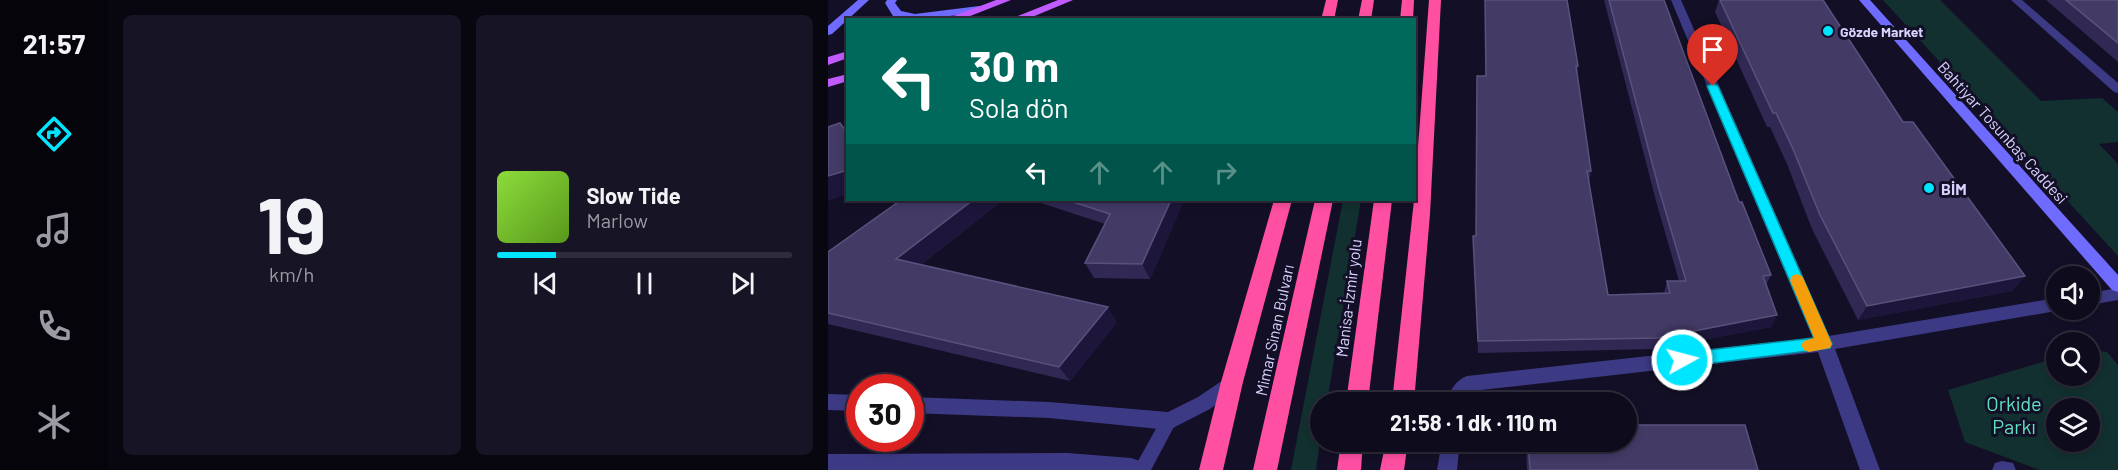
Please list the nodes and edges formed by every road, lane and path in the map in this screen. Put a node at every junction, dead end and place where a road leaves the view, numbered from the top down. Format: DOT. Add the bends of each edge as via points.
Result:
graph roads {
  1 [pos="864,0"];
  2 [pos="892,0"];
  3 [pos="1006,0"];
  4 [pos="1068,0"];
  5 [pos="1332,0"];
  6 [pos="1368,0"];
  7 [pos="1408,0"];
  8 [pos="1435,0"];
  9 [pos="1676,0"];
  10 [pos="1864,0"];
  11 [pos="2016,0"];
  12 [pos="979,9"];
  13 [pos="954,18"];
  14 [pos="1018,18"];
  15 [pos="1328,18"];
  16 [pos="1364,18"];
  17 [pos="1406,18"];
  18 [pos="828,32"];
  19 [pos="846,55"];
  20 [pos="828,61"];
  21 [pos="846,78"];
  22 [pos="828,83"];
  23 [pos="2118,89"];
  24 [pos="1283,201"];
  25 [pos="1324,201"];
  26 [pos="1383,201"];
  27 [pos="2118,286"];
  28 [pos="2118,294"];
  29 [pos="2100,297"];
  30 [pos="2046,306"];
  31 [pos="1824,344"];
  32 [pos="1232,382"];
  33 [pos="1358,392"];
  34 [pos="1404,392"];
  35 [pos="1460,392"];
  36 [pos="828,402"];
  37 [pos="846,403"];
  38 [pos="924,406"];
  39 [pos="1169,421"];
  40 [pos="1351,452"];
  41 [pos="1395,452"];
  42 [pos="1449,452"];
  43 [pos="828,463"];
  44 [pos="1141,470"];
  45 [pos="1210,470"];
  46 [pos="1265,470"];
  47 [pos="1349,470"];
  48 [pos="1392,470"];
  49 [pos="1447,470"];
  50 [pos="1870,470"];
  1 -- 18 [label="street"];
  2 -- 12 [label="street" via="897,14 915,17"];
  3 -- 12 [label="main road"];
  4 -- 14 [label="main road"];
  5 -- 15 [label="highway"];
  6 -- 16 [label="highway"];
  7 -- 17 [label="highway"];
  8 -- 34 [label="highway"];
  9 -- 31 [label="street"];
  10 -- 27 [label="street, Bahtiyar Tosunbaş Caddesi"];
  11 -- 23 [label="street"];
  12 -- 13 [label="main road"];
  19 -- 20 [label="main road"];
  21 -- 22 [label="main road"];
  24 -- 32 [label="highway"];
  25 -- 46 [label="highway, Mimar Sinan Bulvarı"];
  26 -- 33 [label="highway, Manisa-İzmir yolu"];
  28 -- 29 [label="street"];
  30 -- 31 [label="street"];
  31 -- 35 [label="street" via="1467,384"];
  31 -- 50 [label="street"];
  32 -- 39 [label="street" via="1204,403"];
  32 -- 45 [label="highway"];
  36 -- 37 [label="street"];
  38 -- 39 [label="street" via="1049,410"];
  39 -- 44 [label="lane"];
  40 -- 47 [label="highway"];
  41 -- 48 [label="highway"];
  42 -- 49 [label="street"];
  43 -- 44 [label="street" via="1068,462"];
}
